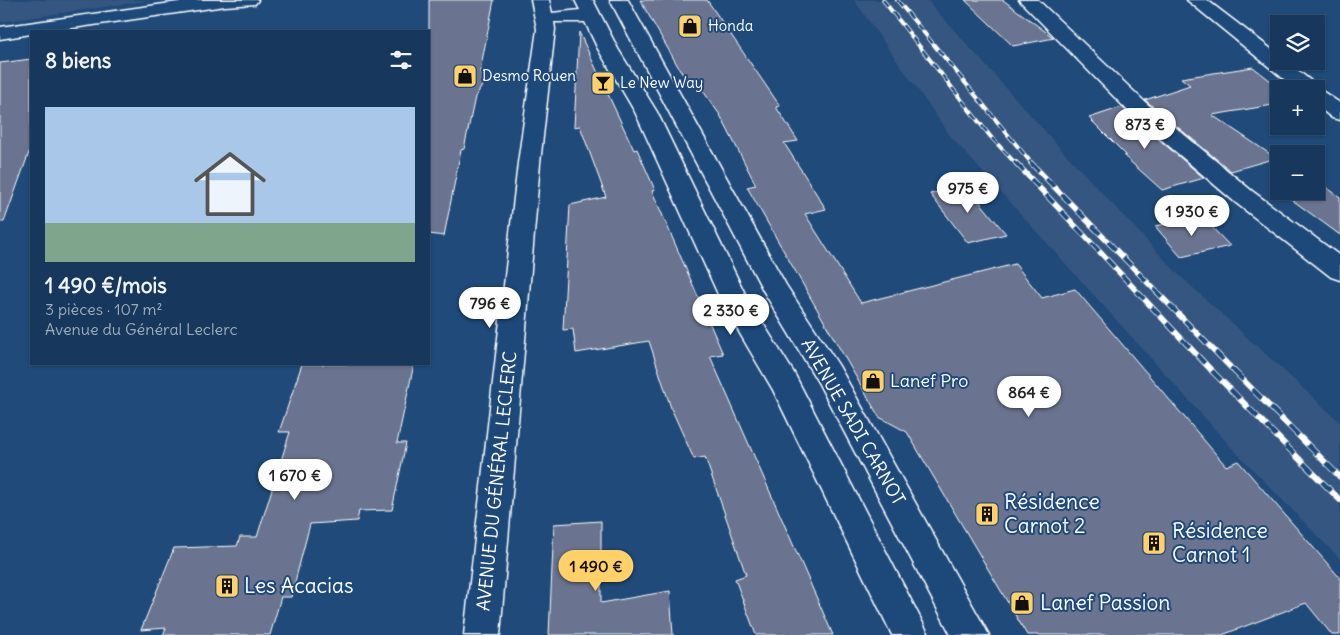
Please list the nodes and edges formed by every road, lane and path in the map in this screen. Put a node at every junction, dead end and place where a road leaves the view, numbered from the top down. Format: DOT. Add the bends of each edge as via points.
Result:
graph roads {
  1 [pos="249,0"];
  2 [pos="540,0"];
  3 [pos="571,0"];
  4 [pos="619,0"];
  5 [pos="1028,0"];
  6 [pos="1196,0"];
  7 [pos="226,1"];
  8 [pos="588,8"];
  9 [pos="551,23"];
  10 [pos="0,34"];
  11 [pos="1298,80"];
  12 [pos="1325,102"];
  13 [pos="1340,113"];
  14 [pos="1340,270"];
  15 [pos="482,635"];
  16 [pos="911,635"];
  17 [pos="972,635"];
  1 -- 7 [label="main road"];
  2 -- 9 [label="main road, AVENUE DU GÉNÉRAL LECLERC"];
  3 -- 9 [label="main road"];
  4 -- 17 [label="main road, AVENUE SADI CARNOT" via="777,292 829,375"];
  5 -- 14 [label="main road" via="1137,107 1244,197"];
  6 -- 11 [label="main road"];
  7 -- 10 [label="main road"];
  8 -- 9 [label="main road"];
  8 -- 16 [label="main road" via="646,112 736,303 784,382"];
  9 -- 15 [label="main road, AVENUE DU GÉNÉRAL LECLERC" via="529,163"];
  12 -- 13 [label="main road"];
}
